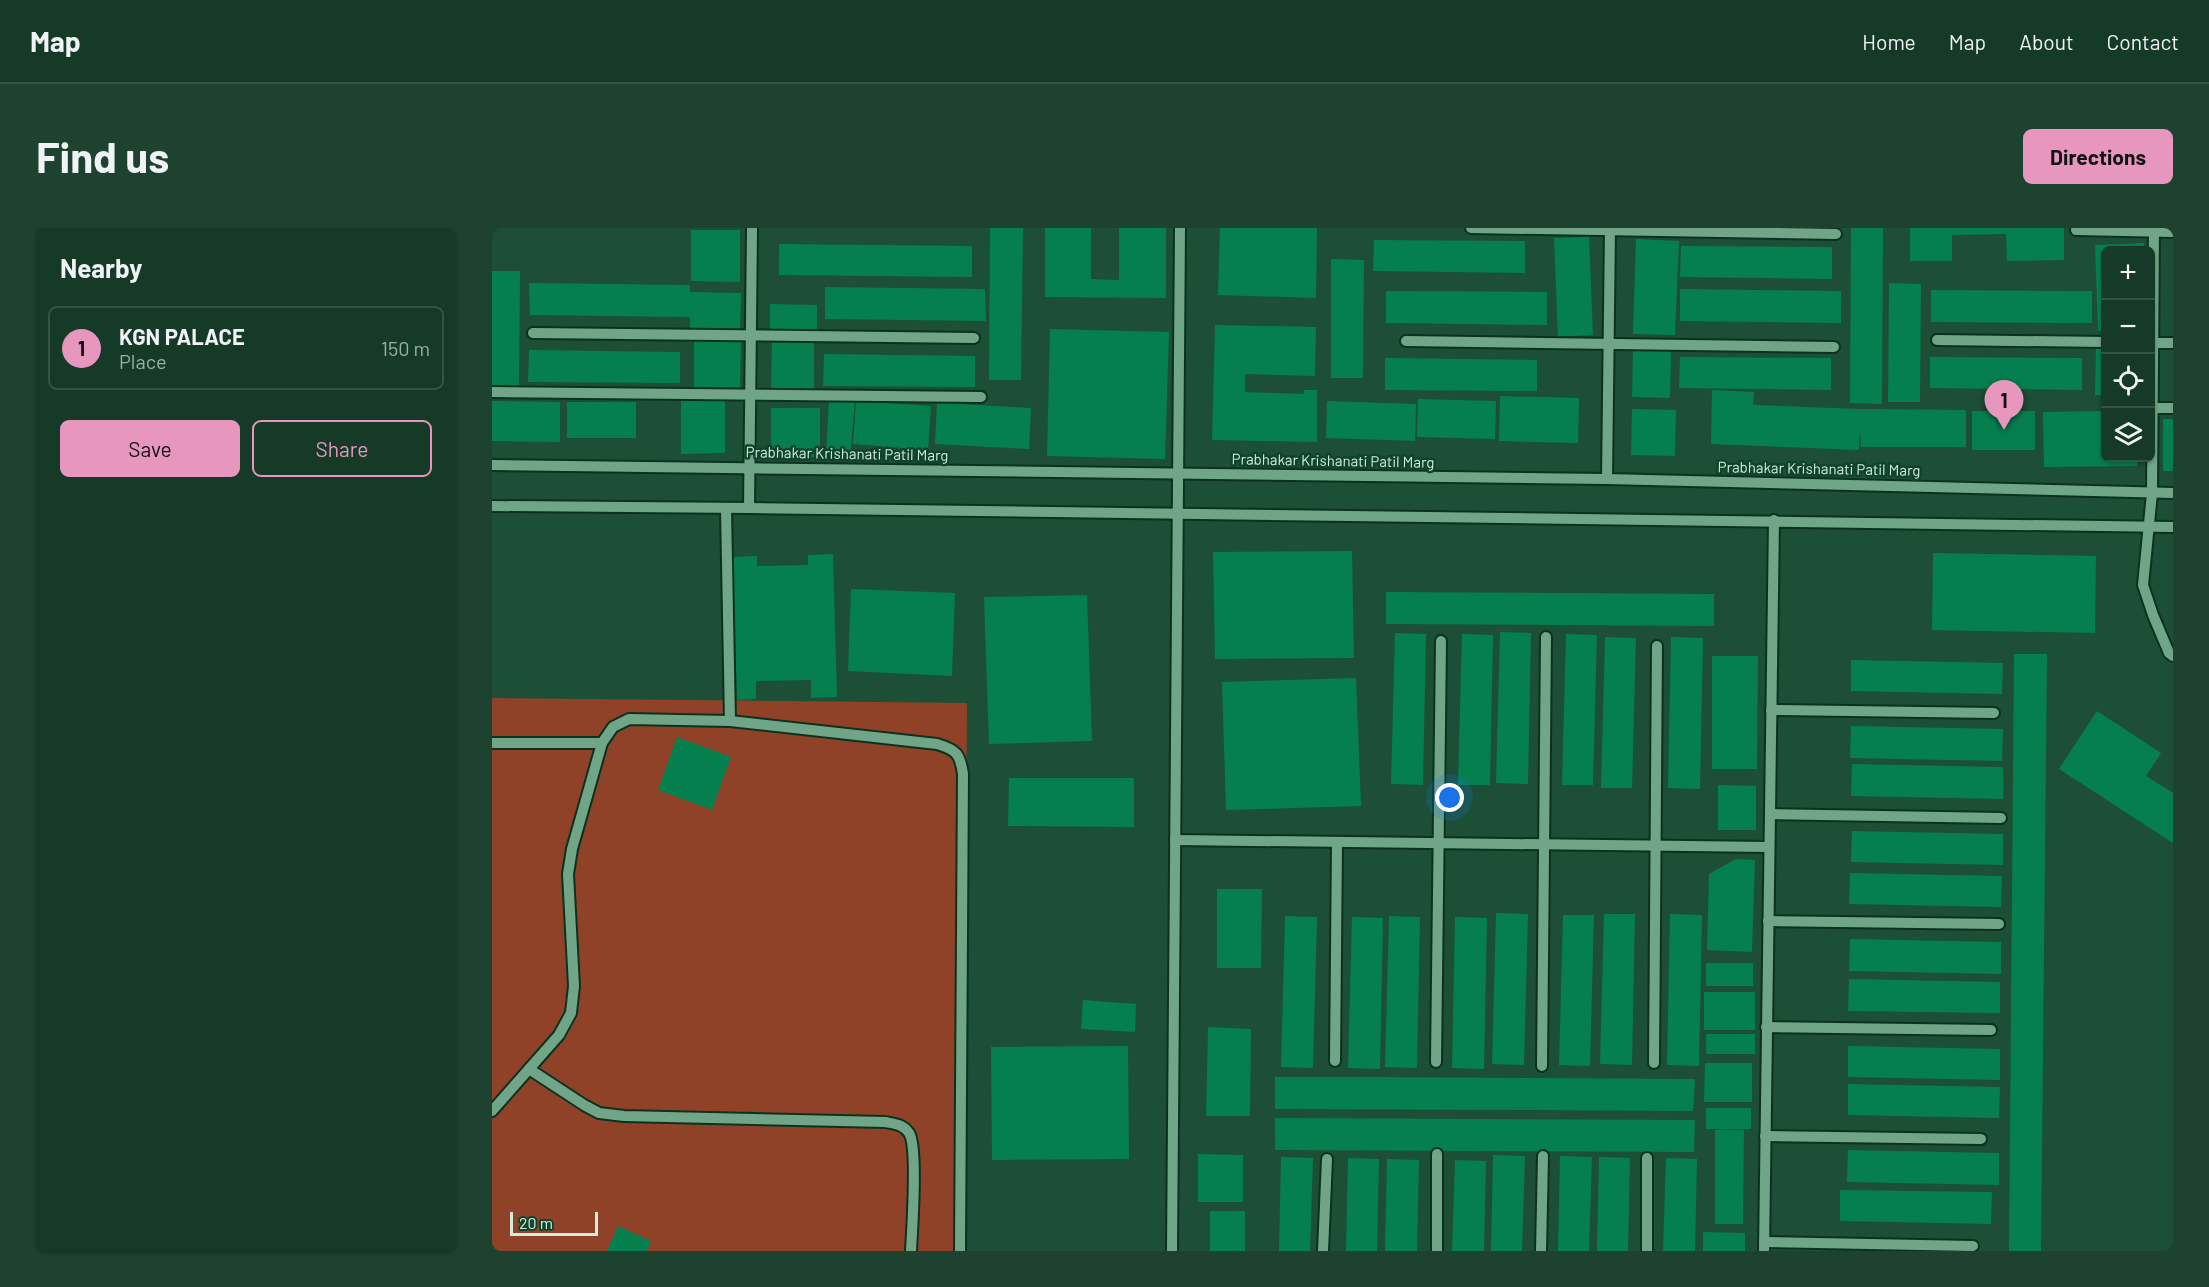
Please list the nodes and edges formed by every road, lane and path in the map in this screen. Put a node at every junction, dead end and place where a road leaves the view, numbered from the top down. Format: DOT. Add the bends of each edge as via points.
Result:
graph roads {
  1 [pos="752,228"];
  2 [pos="1180,228"];
  3 [pos="1471,228"];
  4 [pos="1610,229"];
  5 [pos="2076,230"];
  6 [pos="2154,230"];
  7 [pos="2173,232"];
  8 [pos="1836,234"];
  9 [pos="2153,300"];
  10 [pos="533,333"];
  11 [pos="751,335"];
  12 [pos="974,338"];
  13 [pos="1937,340"];
  14 [pos="1406,341"];
  15 [pos="2101,342"];
  16 [pos="2155,343"];
  17 [pos="2173,343"];
  18 [pos="1609,344"];
  19 [pos="1834,347"];
  20 [pos="492,392"];
  21 [pos="749,394"];
  22 [pos="981,397"];
  23 [pos="2155,408"];
  24 [pos="2173,408"];
  25 [pos="2152,462"];
  26 [pos="492,465"];
  27 [pos="750,467"];
  28 [pos="1178,474"];
  29 [pos="1608,479"];
  30 [pos="2152,493"];
  31 [pos="2173,493"];
  32 [pos="492,507"];
  33 [pos="749,508"];
  34 [pos="726,509"];
  35 [pos="1178,514"];
  36 [pos="1774,520"];
  37 [pos="2149,527"];
  38 [pos="2173,527"];
  39 [pos="1545,637"];
  40 [pos="1441,641"];
  41 [pos="1657,646"];
  42 [pos="2173,656"];
  43 [pos="1771,710"];
  44 [pos="1994,713"];
  45 [pos="730,721"];
  46 [pos="492,743"];
  47 [pos="602,743"];
  48 [pos="1770,814"];
  49 [pos="2001,818"];
  50 [pos="1175,840"];
  51 [pos="1336,842"];
  52 [pos="1439,843"];
  53 [pos="1544,844"];
  54 [pos="1655,846"];
  55 [pos="1769,847"];
  56 [pos="1768,921"];
  57 [pos="1999,924"];
  58 [pos="1766,1027"];
  59 [pos="1991,1030"];
  60 [pos="1335,1061"];
  61 [pos="1437,1062"];
  62 [pos="1654,1063"];
  63 [pos="1542,1066"];
  64 [pos="529,1069"];
  65 [pos="492,1111"];
  66 [pos="1766,1136"];
  67 [pos="1981,1139"];
  68 [pos="1437,1154"];
  69 [pos="1543,1156"];
  70 [pos="1647,1158"];
  71 [pos="1327,1159"];
  72 [pos="1972,1246"];
  73 [pos="1764,1247"];
  74 [pos="911,1251"];
  75 [pos="960,1251"];
  76 [pos="1172,1251"];
  77 [pos="1323,1251"];
  78 [pos="1437,1251"];
  79 [pos="1541,1251"];
  80 [pos="1647,1251"];
  1 -- 11 [label="street"];
  2 -- 28 [label="street"];
  3 -- 4 [label="street"];
  4 -- 8 [label="street"];
  4 -- 18 [label="street"];
  5 -- 6 [label="street"];
  6 -- 7 [label="street"];
  6 -- 9 [label="street"];
  10 -- 11 [label="street"];
  11 -- 12 [label="street"];
  11 -- 21 [label="street"];
  13 -- 15 [label="street"];
  14 -- 18 [label="street"];
  16 -- 17 [label="street"];
  18 -- 19 [label="street"];
  18 -- 29 [label="street"];
  20 -- 21 [label="street"];
  21 -- 22 [label="street"];
  21 -- 27 [label="street"];
  23 -- 24 [label="street"];
  25 -- 30 [label="street"];
  26 -- 27 [label="street, Prabhakar Krishanati Patil Marg"];
  27 -- 28 [label="street, Prabhakar Krishanati Patil Marg"];
  27 -- 33 [label="street"];
  28 -- 29 [label="street, Prabhakar Krishanati Patil Marg"];
  28 -- 35 [label="street"];
  29 -- 30 [label="street, Prabhakar Krishanati Patil Marg"];
  30 -- 31 [label="street, Prabhakar Krishanati Patil Marg"];
  30 -- 37 [label="street"];
  32 -- 34 [label="street"];
  33 -- 34 [label="street"];
  33 -- 35 [label="street"];
  34 -- 45 [label="street"];
  35 -- 36 [label="street"];
  35 -- 50 [label="street"];
  36 -- 37 [label="street"];
  36 -- 43 [label="street"];
  37 -- 38 [label="street"];
  37 -- 42 [label="street" via="2144,585 2153,615"];
  39 -- 53 [label="street"];
  40 -- 52 [label="street"];
  41 -- 54 [label="street"];
  43 -- 44 [label="street"];
  43 -- 48 [label="street"];
  45 -- 47 [label="street" via="629,719 613,727"];
  45 -- 75 [label="street" via="938,744 952,749 960,759"];
  46 -- 47 [label="street"];
  47 -- 64 [label="street" via="568,874 574,986 571,1013 559,1035"];
  48 -- 49 [label="street"];
  48 -- 55 [label="street"];
  50 -- 51 [label="street"];
  50 -- 76 [label="street"];
  51 -- 52 [label="street"];
  51 -- 60 [label="street"];
  52 -- 53 [label="street"];
  52 -- 61 [label="street"];
  53 -- 54 [label="street"];
  53 -- 63 [label="street"];
  54 -- 55 [label="street"];
  54 -- 62 [label="street"];
  55 -- 56 [label="street"];
  56 -- 57 [label="street"];
  56 -- 58 [label="street"];
  58 -- 59 [label="street"];
  58 -- 66 [label="street"];
  64 -- 65 [label="street"];
  64 -- 74 [label="street" via="599,1113 902,1125 910,1135 913,1152"];
  66 -- 67 [label="street"];
  66 -- 73 [label="street"];
  68 -- 78 [label="street"];
  69 -- 79 [label="street"];
  70 -- 80 [label="street"];
  71 -- 77 [label="street"];
  72 -- 73 [label="street"];
}
